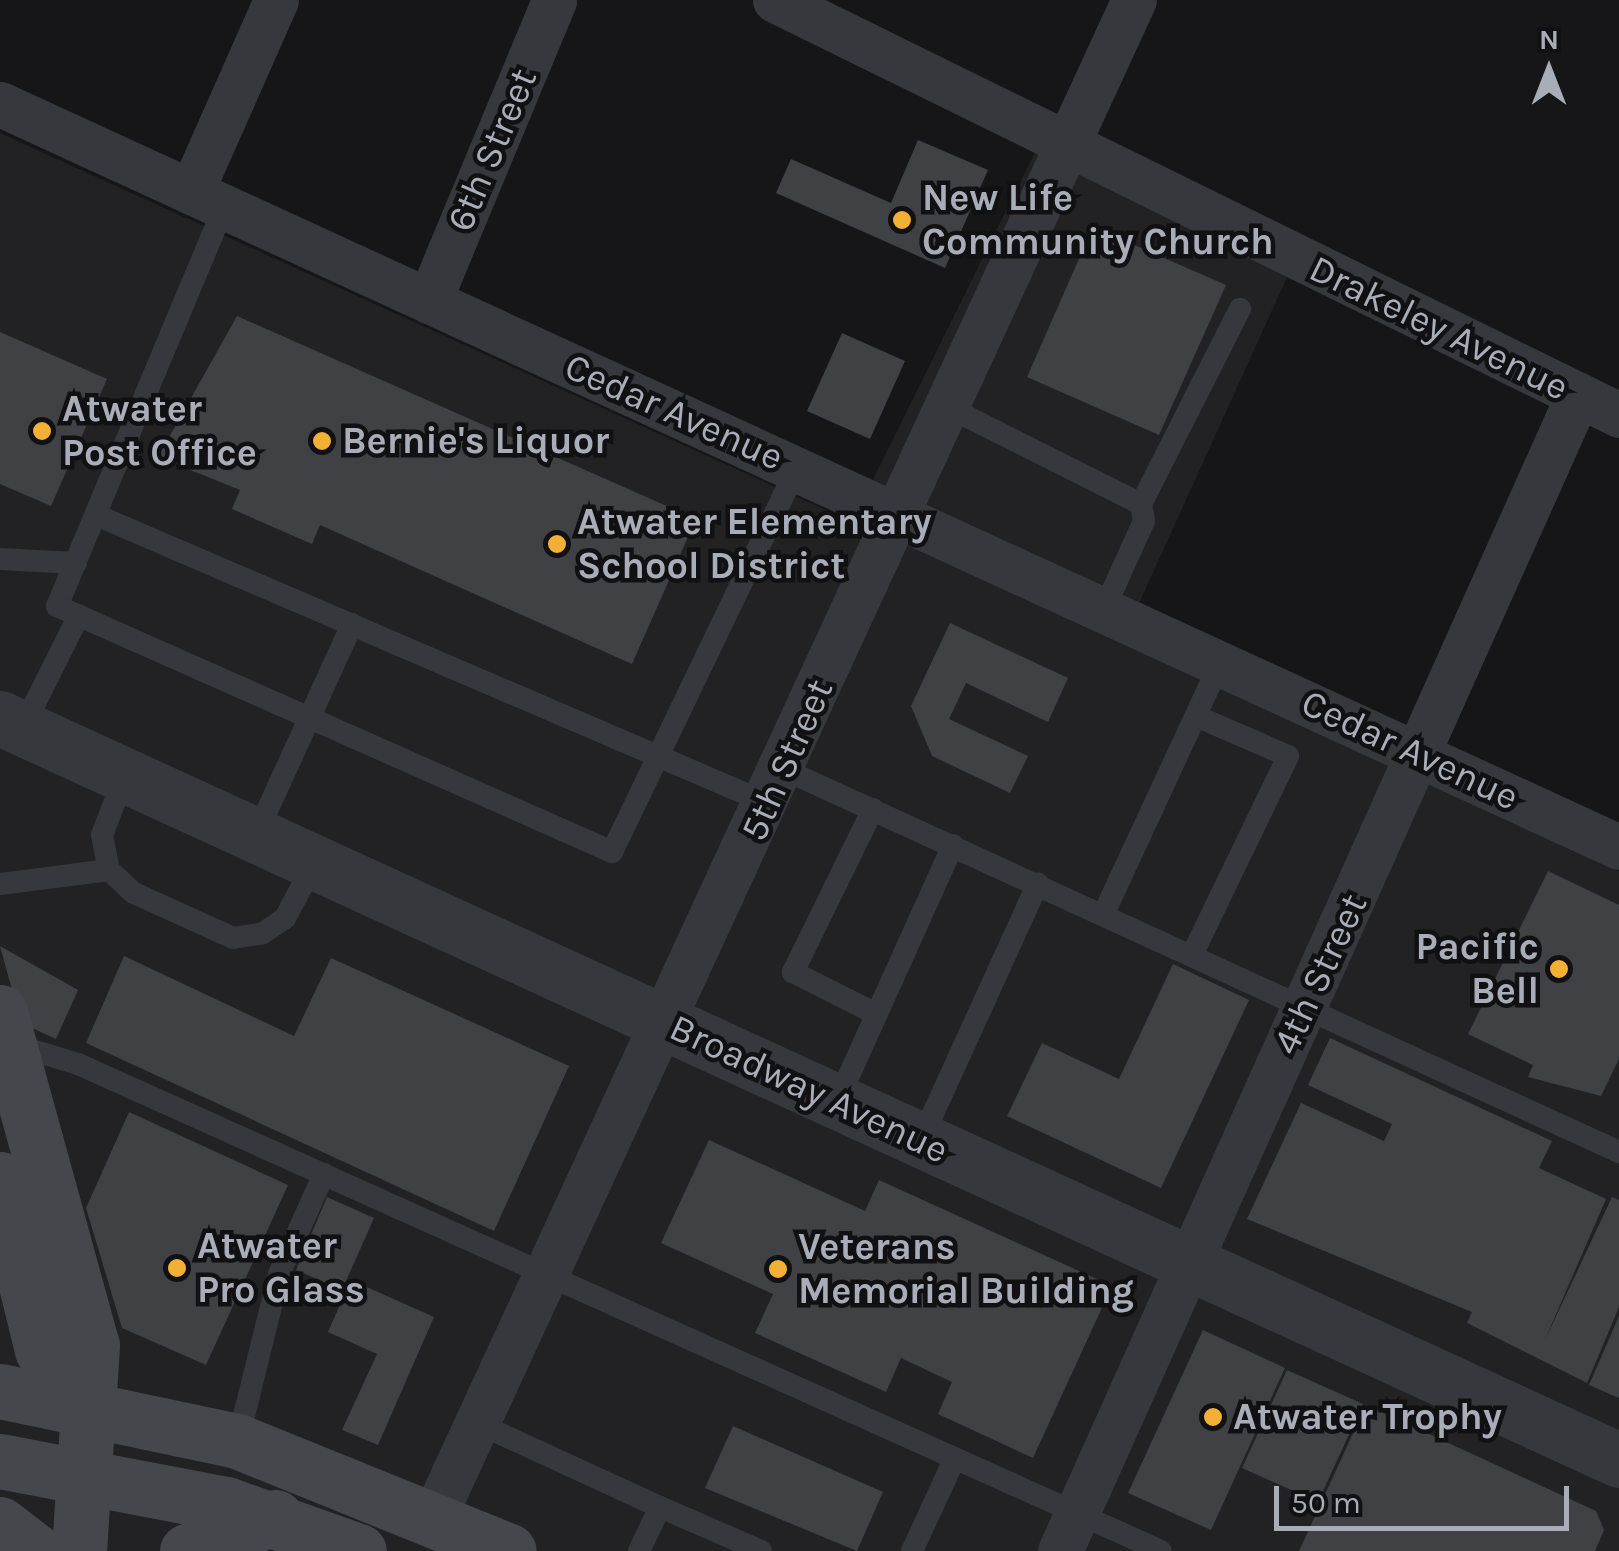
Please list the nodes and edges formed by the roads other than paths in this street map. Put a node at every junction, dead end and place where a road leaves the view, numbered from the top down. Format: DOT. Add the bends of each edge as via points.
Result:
graph roads {
  1 [pos="276,0"];
  2 [pos="554,0"];
  3 [pos="775,0"];
  4 [pos="1134,0"];
  5 [pos="0,104"];
  6 [pos="1067,147"];
  7 [pos="207,200"];
  8 [pos="429,301"];
  9 [pos="1240,308"];
  10 [pos="1578,395"];
  11 [pos="948,407"];
  12 [pos="1619,415"];
  13 [pos="797,468"];
  14 [pos="1141,504"];
  15 [pos="898,514"];
  16 [pos="96,515"];
  17 [pos="0,559"];
  18 [pos="76,562"];
  19 [pos="1104,609"];
  20 [pos="68,610"];
  21 [pos="352,624"];
  22 [pos="1220,663"];
  23 [pos="1196,716"];
  24 [pos="310,717"];
  25 [pos="12,722"];
  26 [pos="658,756"];
  27 [pos="1420,756"];
  28 [pos="125,775"];
  29 [pos="775,786"];
  30 [pos="873,809"];
  31 [pos="256,836"];
  32 [pos="953,845"];
  33 [pos="1619,847"];
  34 [pos="314,864"];
  35 [pos="109,870"];
  36 [pos="1038,883"];
  37 [pos="0,884"];
  38 [pos="1104,913"];
  39 [pos="1192,954"];
  40 [pos="1306,1005"];
  41 [pos="876,1014"];
  42 [pos="667,1024"];
  43 [pos="5,1028"];
  44 [pos="837,1102"];
  45 [pos="921,1140"];
  46 [pos="1619,1152"];
  47 [pos="324,1174"];
  48 [pos="0,1179"];
  49 [pos="1188,1263"];
  50 [pos="548,1272"];
  51 [pos="0,1391"];
  52 [pos="82,1413"];
  53 [pos="478,1423"];
  54 [pos="237,1442"];
  55 [pos="954,1460"];
  56 [pos="1619,1460"];
  57 [pos="0,1462"];
  58 [pos="84,1481"];
  59 [pos="660,1507"];
  60 [pos="434,1516"];
  61 [pos="276,1517"];
  62 [pos="0,1524"];
  63 [pos="1069,1532"];
  64 [pos="35,1551"];
  65 [pos="78,1551"];
  66 [pos="187,1551"];
  67 [pos="359,1551"];
  68 [pos="509,1551"];
  69 [pos="640,1551"];
  70 [pos="761,1551"];
  71 [pos="912,1551"];
  72 [pos="1161,1551"];
  1 -- 7 [label="street"];
  2 -- 8 [label="street, 6th Street"];
  3 -- 6 [label="street, Drakeley Avenue"];
  4 -- 6 [label="street, 5th Street"];
  5 -- 7 [label="street, Cedar Avenue"];
  6 -- 10 [label="street, Drakeley Avenue"];
  6 -- 11 [label="street, 5th Street"];
  7 -- 8 [label="street, Cedar Avenue"];
  7 -- 16 [label="lane"];
  8 -- 13 [label="street, Cedar Avenue"];
  9 -- 14 [label="lane"];
  10 -- 12 [label="street, Drakeley Avenue"];
  10 -- 27 [label="street, 4th Street"];
  11 -- 14 [label="lane"];
  11 -- 15 [label="street, 5th Street"];
  13 -- 15 [label="street, Cedar Avenue"];
  13 -- 26 [label="lane"];
  14 -- 19 [label="lane" via="1144,520"];
  15 -- 19 [label="street, Cedar Avenue"];
  15 -- 29 [label="street, 5th Street"];
  16 -- 18 [label="lane"];
  16 -- 21 [label="lane"];
  17 -- 18 [label="lane"];
  18 -- 20 [label="lane"];
  19 -- 22 [label="street, Cedar Avenue"];
  20 -- 24 [label="lane"];
  20 -- 25 [label="lane"];
  21 -- 24 [label="lane"];
  21 -- 26 [label="lane"];
  22 -- 23 [label="lane"];
  22 -- 27 [label="street, Cedar Avenue"];
  23 -- 38 [label="lane"];
  23 -- 39 [label="lane" via="1288,756"];
  24 -- 26 [label="lane" via="612,852"];
  24 -- 31 [label="lane"];
  25 -- 28 [label="street, Broadway Avenue"];
  26 -- 29 [label="lane"];
  27 -- 33 [label="street, Cedar Avenue"];
  27 -- 40 [label="street, 4th Street"];
  28 -- 31 [label="street, Broadway Avenue"];
  28 -- 35 [label="lane" via="102,835"];
  29 -- 30 [label="lane"];
  29 -- 42 [label="street, 5th Street"];
  30 -- 32 [label="lane"];
  30 -- 41 [label="lane" via="793,972"];
  31 -- 34 [label="street, Broadway Avenue"];
  32 -- 36 [label="lane"];
  32 -- 41 [label="lane"];
  34 -- 35 [label="lane" via="285,918 233,938 134,893"];
  34 -- 42 [label="street, Broadway Avenue"];
  35 -- 37 [label="lane"];
  36 -- 38 [label="lane"];
  36 -- 45 [label="lane"];
  38 -- 39 [label="lane"];
  39 -- 40 [label="lane"];
  40 -- 46 [label="lane"];
  40 -- 49 [label="street, 4th Street"];
  41 -- 44 [label="lane"];
  42 -- 44 [label="street, Broadway Avenue"];
  42 -- 50 [label="street, 5th Street"];
  43 -- 47 [label="lane"];
  43 -- 52 [label="main road" via="92,1345"];
  44 -- 45 [label="street, Broadway Avenue"];
  45 -- 49 [label="street, Broadway Avenue"];
  47 -- 50 [label="lane"];
  47 -- 54 [label="lane" via="280,1274"];
  48 -- 52 [label="main road" via="42,1350"];
  49 -- 56 [label="street, Broadway Avenue"];
  49 -- 63 [label="street, 4th Street"];
  50 -- 53 [label="street, 5th Street"];
  50 -- 55 [label="lane"];
  51 -- 52 [label="main road"];
  52 -- 54 [label="main road"];
  52 -- 58 [label="main road"];
  53 -- 59 [label="lane"];
  53 -- 60 [label="street, 5th Street"];
  54 -- 60 [label="main road"];
  55 -- 63 [label="lane"];
  55 -- 71 [label="lane"];
  57 -- 58 [label="main road"];
  58 -- 61 [label="main road"];
  58 -- 65 [label="main road"];
  59 -- 69 [label="lane"];
  59 -- 70 [label="lane"];
  60 -- 68 [label="main road"];
  61 -- 66 [label="main road"];
  61 -- 67 [label="main road"];
  62 -- 64 [label="main road"];
  63 -- 72 [label="lane"];
}
